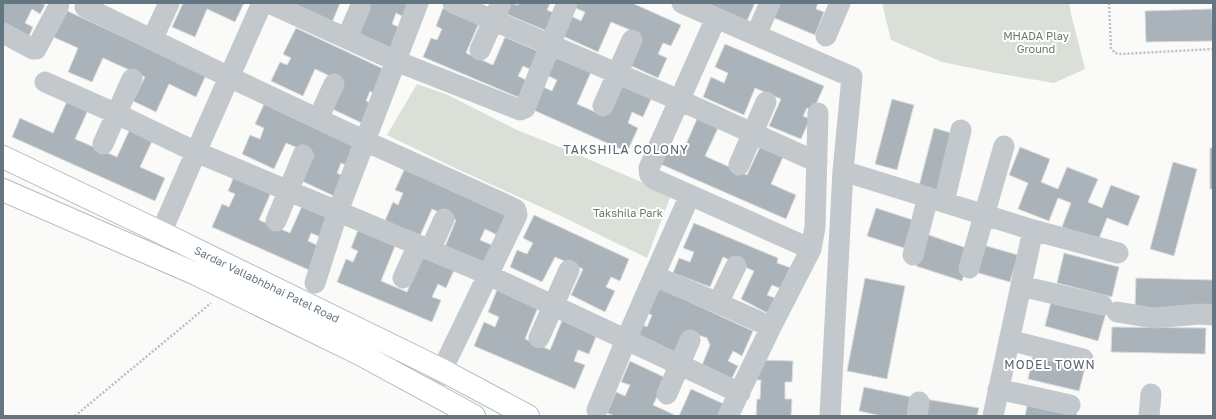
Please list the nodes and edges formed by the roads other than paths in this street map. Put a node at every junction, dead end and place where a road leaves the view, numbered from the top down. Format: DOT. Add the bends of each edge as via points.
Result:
graph roads {
  1 [pos="59,3"];
  2 [pos="169,3"];
  3 [pos="262,3"];
  4 [pos="269,3"];
  5 [pos="418,3"];
  6 [pos="453,3"];
  7 [pos="567,3"];
  8 [pos="682,3"];
  9 [pos="770,3"];
  10 [pos="840,3"];
  11 [pos="84,7"];
  12 [pos="360,8"];
  13 [pos="497,12"];
  14 [pos="716,18"];
  15 [pos="3,33"];
  16 [pos="756,35"];
  17 [pos="826,36"];
  18 [pos="347,38"];
  19 [pos="152,40"];
  20 [pos="632,40"];
  21 [pos="550,44"];
  22 [pos="480,50"];
  23 [pos="396,61"];
  24 [pos="617,74"];
  25 [pos="229,77"];
  26 [pos="132,79"];
  27 [pos="45,82"];
  28 [pos="334,84"];
  29 [pos="679,100"];
  30 [pos="766,102"];
  31 [pos="603,106"];
  32 [pos="818,113"];
  33 [pos="117,114"];
  34 [pos="318,119"];
  35 [pos="961,130"];
  36 [pos="753,133"];
  37 [pos="365,141"];
  38 [pos="103,144"];
  39 [pos="1004,146"];
  40 [pos="196,152"];
  41 [pos="303,155"];
  42 [pos="3,158"];
  43 [pos="817,162"];
  44 [pos="739,165"];
  45 [pos="843,171"];
  46 [pos="3,190"];
  47 [pos="288,190"];
  48 [pos="690,195"];
  49 [pos="936,199"];
  50 [pos="338,211"];
  51 [pos="985,215"];
  52 [pos="444,219"];
  53 [pos="276,221"];
  54 [pos="1033,230"];
  55 [pos="162,233"];
  56 [pos="424,247"];
  57 [pos="811,249"];
  58 [pos="1118,253"];
  59 [pos="152,254"];
  60 [pos="913,255"];
  61 [pos="736,266"];
  62 [pos="969,268"];
  63 [pos="570,270"];
  64 [pos="488,275"];
  65 [pos="654,276"];
  66 [pos="403,278"];
  67 [pos="315,283"];
  68 [pos="1021,286"];
  69 [pos="718,303"];
  70 [pos="554,306"];
  71 [pos="1213,315"];
  72 [pos="771,327"];
  73 [pos="540,338"];
  74 [pos="626,340"];
  75 [pos="690,340"];
  76 [pos="1009,340"];
  77 [pos="1083,360"];
  78 [pos="679,365"];
  79 [pos="442,370"];
  80 [pos="998,389"];
  81 [pos="428,392"];
  82 [pos="667,394"];
  83 [pos="740,394"];
  84 [pos="1151,394"];
  85 [pos="1070,405"];
  86 [pos="597,410"];
  87 [pos="730,415"];
  88 [pos="474,416"];
  89 [pos="528,416"];
  90 [pos="830,416"];
  91 [pos="993,416"];
  92 [pos="1150,416"];
  1 -- 15 [label="street" via="36,49"];
  2 -- 19 [label="street"];
  3 -- 25 [label="street"];
  4 -- 18 [label="street"];
  5 -- 23 [label="street"];
  6 -- 13 [label="street"];
  7 -- 21 [label="street"];
  8 -- 14 [label="street"];
  9 -- 16 [label="street"];
  10 -- 17 [label="street"];
  11 -- 19 [label="street"];
  12 -- 18 [label="street"];
  13 -- 21 [label="street"];
  13 -- 22 [label="street"];
  14 -- 16 [label="street"];
  14 -- 29 [label="street"];
  16 -- 45 [label="street" via="852,77"];
  18 -- 23 [label="street"];
  19 -- 25 [label="street"];
  20 -- 24 [label="street"];
  21 -- 23 [label="street" via="522,110"];
  21 -- 24 [label="street"];
  23 -- 37 [label="street"];
  24 -- 29 [label="street"];
  24 -- 31 [label="street"];
  25 -- 34 [label="street"];
  25 -- 40 [label="street"];
  26 -- 33 [label="street"];
  27 -- 33 [label="street"];
  28 -- 34 [label="street"];
  29 -- 36 [label="street"];
  29 -- 48 [label="street" via="649,173 650,176"];
  30 -- 36 [label="street"];
  32 -- 43 [label="street"];
  33 -- 38 [label="street"];
  33 -- 40 [label="street"];
  34 -- 37 [label="street"];
  35 -- 49 [label="street"];
  36 -- 43 [label="street"];
  36 -- 44 [label="street"];
  37 -- 50 [label="street"];
  37 -- 64 [label="street" via="516,210 517,215"];
  39 -- 51 [label="street"];
  40 -- 47 [label="street"];
  40 -- 55 [label="street"];
  41 -- 47 [label="street"];
  42 -- 55 [label="main road, Sardar Vallabhbhai Patel Road"];
  43 -- 57 [label="street" via="815,227"];
  45 -- 49 [label="street"];
  45 -- 90 [label="street"];
  46 -- 59 [label="main road, Sardar Vallabhbhai Patel Road"];
  47 -- 50 [label="street"];
  47 -- 53 [label="street"];
  48 -- 57 [label="street"];
  48 -- 65 [label="street"];
  49 -- 51 [label="street"];
  49 -- 60 [label="street"];
  50 -- 56 [label="street"];
  50 -- 67 [label="street"];
  51 -- 54 [label="street"];
  51 -- 62 [label="street"];
  52 -- 56 [label="street"];
  54 -- 58 [label="street"];
  54 -- 68 [label="street"];
  55 -- 59 [label="street"];
  55 -- 79 [label="main road, Sardar Vallabhbhai Patel Road"];
  56 -- 64 [label="street"];
  56 -- 66 [label="street"];
  57 -- 72 [label="street"];
  59 -- 81 [label="main road, Sardar Vallabhbhai Patel Road" via="360,354"];
  61 -- 69 [label="street"];
  63 -- 70 [label="street"];
  64 -- 70 [label="street"];
  64 -- 79 [label="street"];
  65 -- 69 [label="street"];
  65 -- 74 [label="street"];
  68 -- 71 [label="street" via="1153,318"];
  68 -- 76 [label="street"];
  69 -- 72 [label="street"];
  70 -- 73 [label="street"];
  70 -- 74 [label="street"];
  72 -- 83 [label="street"];
  74 -- 78 [label="street"];
  74 -- 86 [label="street"];
  75 -- 78 [label="street"];
  76 -- 77 [label="street"];
  76 -- 80 [label="street"];
  78 -- 82 [label="street"];
  78 -- 83 [label="street"];
  79 -- 81 [label="street"];
  79 -- 89 [label="main road, Sardar Vallabhbhai Patel Road"];
  80 -- 85 [label="street"];
  80 -- 91 [label="street"];
  81 -- 88 [label="main road, Sardar Vallabhbhai Patel Road"];
  83 -- 87 [label="street"];
  84 -- 92 [label="street"];
}
